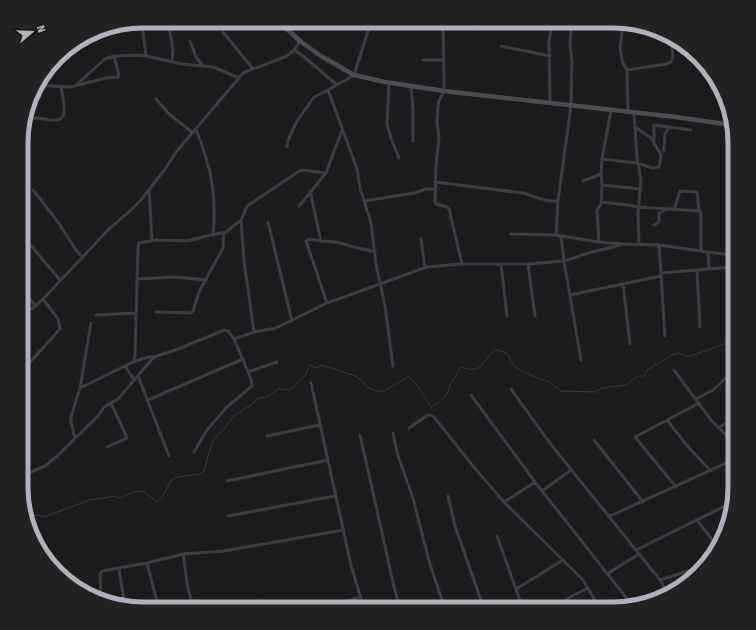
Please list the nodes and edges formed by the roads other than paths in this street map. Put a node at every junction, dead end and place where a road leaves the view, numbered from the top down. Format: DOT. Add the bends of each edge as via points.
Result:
graph roads {
  1 [pos="143,28"];
  2 [pos="169,28"];
  3 [pos="285,28"];
  4 [pos="370,28"];
  5 [pos="443,28"];
  6 [pos="454,28"];
  7 [pos="552,28"];
  8 [pos="572,28"];
  9 [pos="622,28"];
  10 [pos="476,29"];
  11 [pos="222,32"];
  12 [pos="190,41"];
  13 [pos="300,42"];
  14 [pos="672,44"];
  15 [pos="501,46"];
  16 [pos="294,50"];
  17 [pos="114,56"];
  18 [pos="146,56"];
  19 [pos="550,56"];
  20 [pos="423,60"];
  21 [pos="443,60"];
  22 [pos="172,62"];
  23 [pos="202,65"];
  24 [pos="252,69"];
  25 [pos="627,70"];
  26 [pos="354,75"];
  27 [pos="239,78"];
  28 [pos="389,82"];
  29 [pos="337,85"];
  30 [pos="43,86"];
  31 [pos="75,86"];
  32 [pos="61,87"];
  33 [pos="411,87"];
  34 [pos="328,90"];
  35 [pos="444,90"];
  36 [pos="156,100"];
  37 [pos="550,102"];
  38 [pos="571,105"];
  39 [pos="611,110"];
  40 [pos="631,112"];
  41 [pos="31,119"];
  42 [pos="726,124"];
  43 [pos="635,127"];
  44 [pos="669,127"];
  45 [pos="196,129"];
  46 [pos="342,130"];
  47 [pos="691,130"];
  48 [pos="193,133"];
  49 [pos="413,141"];
  50 [pos="654,145"];
  51 [pos="287,147"];
  52 [pos="664,151"];
  53 [pos="399,158"];
  54 [pos="602,160"];
  55 [pos="637,163"];
  56 [pos="326,172"];
  57 [pos="601,174"];
  58 [pos="583,181"];
  59 [pos="435,182"];
  60 [pos="602,185"];
  61 [pos="435,189"];
  62 [pos="641,189"];
  63 [pos="33,190"];
  64 [pos="149,190"];
  65 [pos="310,191"];
  66 [pos="364,201"];
  67 [pos="558,201"];
  68 [pos="601,202"];
  69 [pos="299,206"];
  70 [pos="639,207"];
  71 [pos="666,209"];
  72 [pos="674,210"];
  73 [pos="699,211"];
  74 [pos="241,220"];
  75 [pos="268,222"];
  76 [pos="654,225"];
  77 [pos="224,233"];
  78 [pos="511,234"];
  79 [pos="213,235"];
  80 [pos="556,235"];
  81 [pos="561,237"];
  82 [pos="421,239"];
  83 [pos="152,240"];
  84 [pos="321,241"];
  85 [pos="28,242"];
  86 [pos="599,242"];
  87 [pos="624,244"];
  88 [pos="639,244"];
  89 [pos="659,245"];
  90 [pos="375,252"];
  91 [pos="701,252"];
  92 [pos="708,252"];
  93 [pos="728,254"];
  94 [pos="83,258"];
  95 [pos="564,261"];
  96 [pos="462,264"];
  97 [pos="500,264"];
  98 [pos="528,264"];
  99 [pos="728,267"];
  100 [pos="425,268"];
  101 [pos="709,268"];
  102 [pos="697,270"];
  103 [pos="661,274"];
  104 [pos="137,279"];
  105 [pos="60,280"];
  106 [pos="206,280"];
  107 [pos="380,284"];
  108 [pos="623,284"];
  109 [pos="570,295"];
  110 [pos="28,297"];
  111 [pos="43,299"];
  112 [pos="327,303"];
  113 [pos="36,306"];
  114 [pos="28,310"];
  115 [pos="156,312"];
  116 [pos="136,313"];
  117 [pos="96,315"];
  118 [pos="507,316"];
  119 [pos="535,316"];
  120 [pos="292,321"];
  121 [pos="91,323"];
  122 [pos="700,328"];
  123 [pos="254,332"];
  124 [pos="665,336"];
  125 [pos="234,339"];
  126 [pos="630,344"];
  127 [pos="154,357"];
  128 [pos="243,359"];
  129 [pos="581,360"];
  130 [pos="133,362"];
  131 [pos="276,362"];
  132 [pos="28,364"];
  133 [pos="125,366"];
  134 [pos="393,366"];
  135 [pos="674,370"];
  136 [pos="248,372"];
  137 [pos="138,376"];
  138 [pos="728,377"];
  139 [pos="134,380"];
  140 [pos="310,383"];
  141 [pos="80,388"];
  142 [pos="511,389"];
  143 [pos="471,395"];
  144 [pos="696,399"];
  145 [pos="148,400"];
  146 [pos="111,403"];
  147 [pos="699,403"];
  148 [pos="667,420"];
  149 [pos="728,422"];
  150 [pos="320,425"];
  151 [pos="409,428"];
  152 [pos="718,428"];
  153 [pos="393,433"];
  154 [pos="360,435"];
  155 [pos="267,436"];
  156 [pos="728,437"];
  157 [pos="75,438"];
  158 [pos="594,440"];
  159 [pos="107,447"];
  160 [pos="194,452"];
  161 [pos="169,456"];
  162 [pos="328,460"];
  163 [pos="728,462"];
  164 [pos="571,470"];
  165 [pos="711,471"];
  166 [pos="28,474"];
  167 [pos="227,481"];
  168 [pos="535,482"];
  169 [pos="676,487"];
  170 [pos="542,491"];
  171 [pos="335,496"];
  172 [pos="448,496"];
  173 [pos="504,502"];
  174 [pos="643,502"];
  175 [pos="727,505"];
  176 [pos="228,516"];
  177 [pos="610,516"];
  178 [pos="697,520"];
  179 [pos="343,530"];
  180 [pos="497,536"];
  181 [pos="714,542"];
  182 [pos="636,550"];
  183 [pos="183,554"];
  184 [pos="639,554"];
  185 [pos="563,560"];
  186 [pos="147,563"];
  187 [pos="119,569"];
  188 [pos="693,569"];
  189 [pos="608,574"];
  190 [pos="660,580"];
  191 [pos="588,588"];
  192 [pos="516,589"];
  193 [pos="665,589"];
  194 [pos="101,594"];
  195 [pos="360,597"];
  196 [pos="124,600"];
  197 [pos="257,600"];
  198 [pos="629,601"];
  199 [pos="157,602"];
  200 [pos="192,602"];
  201 [pos="253,602"];
  202 [pos="343,602"];
  203 [pos="362,602"];
  204 [pos="400,602"];
  205 [pos="443,602"];
  206 [pos="482,602"];
  207 [pos="521,602"];
  208 [pos="564,602"];
  209 [pos="596,602"];
  1 -- 18 [label="street"];
  2 -- 22 [label="street"];
  3 -- 13 [label="street"];
  4 -- 26 [label="street"];
  5 -- 21 [label="street"];
  6 -- 10 [label="street"];
  7 -- 19 [label="street"];
  8 -- 38 [label="street"];
  9 -- 25 [label="street" via="620,50"];
  11 -- 24 [label="street"];
  12 -- 23 [label="street"];
  13 -- 16 [label="street"];
  13 -- 26 [label="street"];
  14 -- 25 [label="street" via="671,62"];
  15 -- 19 [label="street"];
  16 -- 24 [label="street" via="287,56"];
  16 -- 29 [label="street"];
  17 -- 18 [label="street"];
  17 -- 31 [label="street" via="102,60"];
  17 -- 31 [label="street" via="118,77"];
  18 -- 22 [label="street"];
  19 -- 37 [label="street"];
  20 -- 21 [label="street"];
  21 -- 35 [label="street"];
  22 -- 23 [label="street"];
  23 -- 27 [label="street"];
  24 -- 27 [label="street"];
  25 -- 40 [label="street"];
  26 -- 28 [label="street"];
  26 -- 29 [label="street"];
  27 -- 45 [label="street"];
  28 -- 33 [label="street"];
  28 -- 53 [label="street" via="387,124"];
  29 -- 34 [label="street"];
  30 -- 32 [label="street"];
  31 -- 32 [label="street"];
  32 -- 41 [label="street" via="64,111 61,118 50,121"];
  33 -- 35 [label="street"];
  33 -- 49 [label="street"];
  34 -- 46 [label="street"];
  34 -- 51 [label="street" via="314,97 297,121"];
  35 -- 37 [label="street"];
  35 -- 59 [label="street" via="438,106 439,137"];
  36 -- 48 [label="street"];
  37 -- 38 [label="street"];
  38 -- 39 [label="street"];
  38 -- 67 [label="street"];
  39 -- 40 [label="street"];
  39 -- 54 [label="street"];
  40 -- 42 [label="street"];
  40 -- 43 [label="street"];
  43 -- 50 [label="street" via="650,138"];
  43 -- 55 [label="street"];
  44 -- 47 [label="street"];
  44 -- 50 [label="street" via="654,125"];
  44 -- 52 [label="street" via="665,134"];
  45 -- 48 [label="street"];
  45 -- 79 [label="street" via="207,157 215,198"];
  46 -- 56 [label="street"];
  46 -- 66 [label="street" via="357,169"];
  48 -- 64 [label="street"];
  50 -- 55 [label="street" via="661,155 659,167 653,168"];
  54 -- 55 [label="street"];
  54 -- 57 [label="street"];
  55 -- 62 [label="street"];
  56 -- 65 [label="street"];
  56 -- 74 [label="street" via="298,172 247,206"];
  57 -- 58 [label="street"];
  57 -- 60 [label="street"];
  59 -- 61 [label="street"];
  59 -- 67 [label="street" via="523,193 548,201"];
  60 -- 62 [label="street"];
  60 -- 68 [label="street"];
  61 -- 66 [label="street"];
  61 -- 96 [label="street" via="436,204 449,209"];
  62 -- 70 [label="street"];
  63 -- 94 [label="street"];
  64 -- 83 [label="street"];
  64 -- 94 [label="street"];
  65 -- 69 [label="street"];
  65 -- 84 [label="street"];
  66 -- 90 [label="street" via="371,223"];
  67 -- 80 [label="street"];
  68 -- 70 [label="street"];
  68 -- 86 [label="street" via="597,210"];
  70 -- 71 [label="street"];
  70 -- 88 [label="street"];
  71 -- 72 [label="street"];
  71 -- 76 [label="street" via="659,213 659,222"];
  72 -- 73 [label="street"];
  72 -- 73 [label="street" via="680,191 697,192"];
  73 -- 91 [label="street"];
  74 -- 77 [label="street"];
  74 -- 123 [label="street"];
  75 -- 120 [label="street"];
  77 -- 79 [label="street"];
  77 -- 106 [label="street" via="223,248"];
  78 -- 80 [label="street"];
  79 -- 83 [label="street" via="188,241"];
  80 -- 81 [label="street"];
  81 -- 86 [label="street"];
  81 -- 95 [label="street"];
  82 -- 100 [label="street"];
  83 -- 104 [label="street" via="138,244"];
  84 -- 90 [label="street"];
  84 -- 112 [label="street" via="306,241"];
  85 -- 105 [label="street"];
  86 -- 87 [label="street"];
  87 -- 88 [label="street"];
  87 -- 95 [label="street"];
  88 -- 89 [label="street"];
  89 -- 91 [label="street"];
  89 -- 103 [label="street"];
  90 -- 107 [label="street"];
  91 -- 92 [label="street"];
  92 -- 93 [label="street"];
  92 -- 101 [label="street"];
  94 -- 105 [label="street"];
  95 -- 98 [label="street"];
  95 -- 109 [label="street"];
  96 -- 97 [label="street"];
  96 -- 100 [label="street"];
  97 -- 98 [label="street"];
  97 -- 118 [label="street"];
  98 -- 119 [label="street"];
  99 -- 101 [label="street"];
  100 -- 107 [label="street"];
  101 -- 102 [label="street"];
  102 -- 103 [label="street"];
  102 -- 122 [label="street"];
  103 -- 108 [label="street"];
  103 -- 124 [label="street"];
  104 -- 106 [label="street" via="175,277"];
  104 -- 116 [label="street"];
  105 -- 111 [label="street"];
  106 -- 115 [label="street" via="191,313"];
  107 -- 112 [label="street"];
  107 -- 134 [label="street"];
  108 -- 109 [label="street"];
  108 -- 126 [label="street"];
  109 -- 129 [label="street"];
  110 -- 113 [label="street"];
  111 -- 113 [label="street"];
  111 -- 132 [label="street" via="58,319 60,329"];
  112 -- 120 [label="street"];
  113 -- 114 [label="street"];
  116 -- 117 [label="street"];
  116 -- 130 [label="street"];
  120 -- 123 [label="street" via="276,328"];
  121 -- 141 [label="street"];
  123 -- 125 [label="street"];
  125 -- 127 [label="street" via="224,330"];
  125 -- 128 [label="street"];
  127 -- 130 [label="street"];
  127 -- 137 [label="street"];
  128 -- 136 [label="street"];
  128 -- 145 [label="street"];
  130 -- 133 [label="street"];
  131 -- 136 [label="street"];
  133 -- 139 [label="street"];
  133 -- 141 [label="street"];
  135 -- 144 [label="street"];
  136 -- 160 [label="street" via="252,386 226,408 207,430"];
  137 -- 139 [label="street"];
  137 -- 145 [label="street"];
  138 -- 144 [label="street" via="713,390"];
  139 -- 146 [label="street" via="118,399"];
  140 -- 150 [label="street"];
  141 -- 157 [label="street" via="71,417"];
  142 -- 164 [label="street"];
  143 -- 168 [label="street"];
  144 -- 147 [label="street"];
  145 -- 161 [label="street"];
  146 -- 157 [label="street" via="104,407"];
  146 -- 159 [label="street" via="127,438"];
  147 -- 148 [label="street"];
  147 -- 152 [label="street"];
  148 -- 165 [label="street"];
  148 -- 169 [label="street" via="635,437"];
  149 -- 152 [label="street"];
  150 -- 155 [label="street"];
  150 -- 162 [label="street"];
  151 -- 173 [label="street" via="428,415 434,417"];
  152 -- 156 [label="street"];
  153 -- 205 [label="street"];
  154 -- 204 [label="street"];
  157 -- 166 [label="street" via="45,466"];
  158 -- 174 [label="street"];
  162 -- 167 [label="street"];
  162 -- 171 [label="street"];
  163 -- 165 [label="street"];
  164 -- 170 [label="street"];
  164 -- 177 [label="street"];
  165 -- 169 [label="street"];
  168 -- 170 [label="street"];
  168 -- 173 [label="street"];
  169 -- 174 [label="street"];
  170 -- 189 [label="street"];
  171 -- 176 [label="street"];
  171 -- 179 [label="street"];
  172 -- 206 [label="street" via="455,526"];
  173 -- 185 [label="street"];
  174 -- 177 [label="street"];
  175 -- 178 [label="street"];
  177 -- 182 [label="street"];
  178 -- 181 [label="street"];
  178 -- 182 [label="street"];
  179 -- 183 [label="street" via="224,551"];
  179 -- 195 [label="street"];
  180 -- 192 [label="street"];
  182 -- 184 [label="street"];
  183 -- 186 [label="street"];
  183 -- 200 [label="street"];
  184 -- 189 [label="street"];
  184 -- 190 [label="street"];
  185 -- 191 [label="street"];
  185 -- 192 [label="street"];
  186 -- 187 [label="street"];
  186 -- 199 [label="street"];
  187 -- 194 [label="street" via="102,571"];
  187 -- 196 [label="street"];
  188 -- 190 [label="street"];
  189 -- 198 [label="street"];
  190 -- 193 [label="street"];
  191 -- 208 [label="street"];
  191 -- 209 [label="street"];
  192 -- 207 [label="street"];
  195 -- 202 [label="street"];
  195 -- 203 [label="street"];
  197 -- 201 [label="street"];
}
